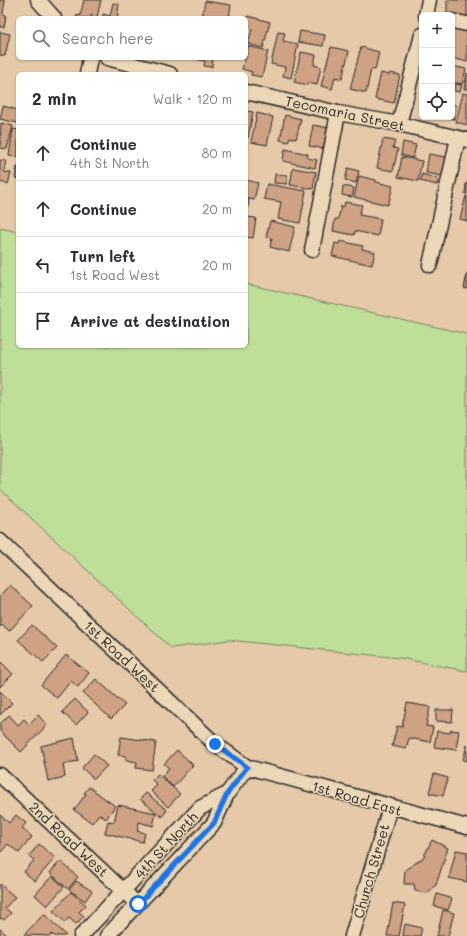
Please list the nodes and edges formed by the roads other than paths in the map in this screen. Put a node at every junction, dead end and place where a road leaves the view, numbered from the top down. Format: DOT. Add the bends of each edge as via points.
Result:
graph roads {
  1 [pos="38,0"];
  2 [pos="429,0"];
  3 [pos="427,12"];
  4 [pos="52,16"];
  5 [pos="455,22"];
  6 [pos="467,24"];
  7 [pos="419,47"];
  8 [pos="90,60"];
  9 [pos="115,60"];
  10 [pos="87,72"];
  11 [pos="162,72"];
  12 [pos="248,92"];
  13 [pos="338,113"];
  14 [pos="399,124"];
  15 [pos="463,139"];
  16 [pos="312,250"];
  17 [pos="430,265"];
  18 [pos="0,541"];
  19 [pos="247,767"];
  20 [pos="0,775"];
  21 [pos="227,794"];
  22 [pos="390,807"];
  23 [pos="467,827"];
  24 [pos="124,890"];
  25 [pos="138,904"];
  26 [pos="81,936"];
  27 [pos="107,936"];
  28 [pos="352,936"];
  1 -- 4 [label="street"];
  2 -- 3 [label="street"];
  5 -- 6 [label="street"];
  7 -- 14 [label="street"];
  8 -- 10 [label="street"];
  9 -- 11 [label="street"];
  12 -- 13 [label="street, Tecomaria Street"];
  13 -- 14 [label="street, Tecomaria Street"];
  13 -- 16 [label="street"];
  14 -- 15 [label="street, Tecomaria Street"];
  15 -- 17 [label="street"];
  18 -- 19 [label="street, 1st Road West" via="215,744"];
  19 -- 21 [label="street"];
  19 -- 22 [label="street, 1st Road East"];
  20 -- 24 [label="street, 2nd Road West"];
  21 -- 24 [label="street, 4th St North" via="200,808"];
  21 -- 25 [label="street, 4th St North" via="214,823"];
  22 -- 23 [label="street, 1st Road East"];
  22 -- 28 [label="street, Church Street"];
  24 -- 25 [label="street, 2nd Road West"];
  24 -- 26 [label="street, 4th St North"];
  25 -- 27 [label="street, 4th St North"];
}
